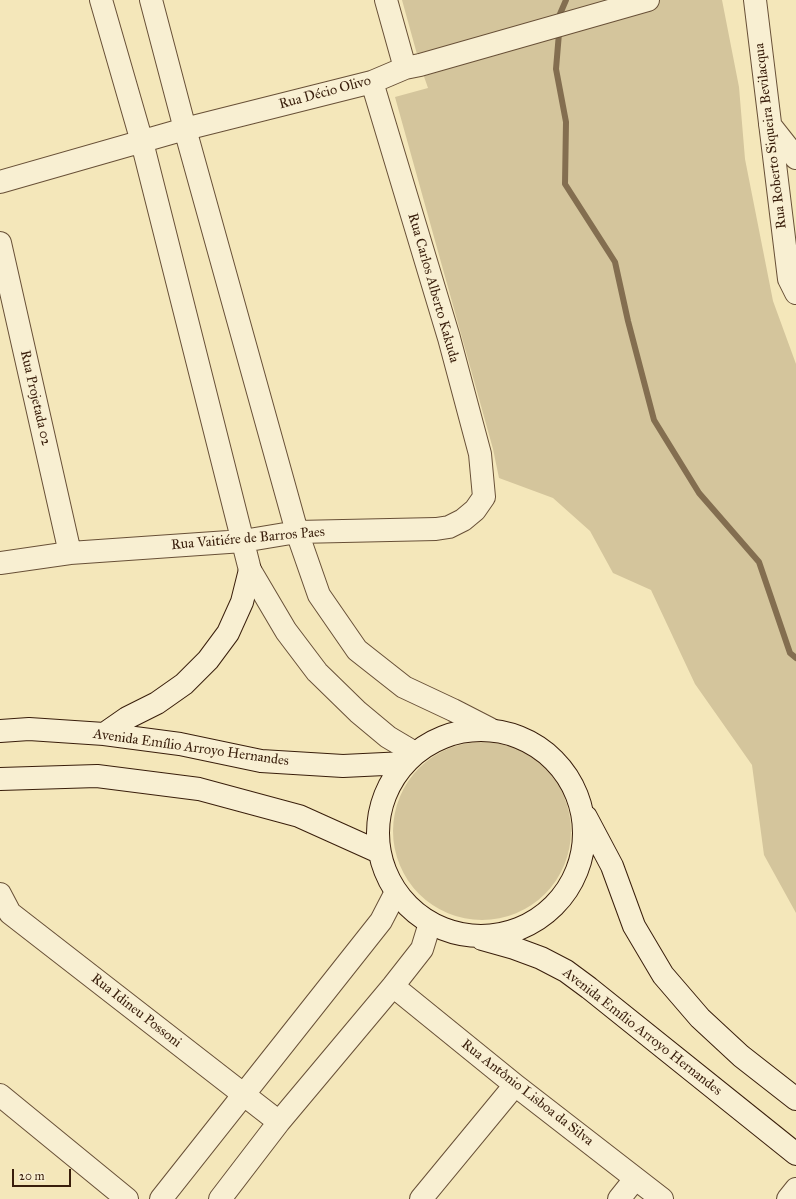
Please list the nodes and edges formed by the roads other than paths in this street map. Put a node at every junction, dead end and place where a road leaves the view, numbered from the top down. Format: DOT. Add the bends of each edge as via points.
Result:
graph roads {
  1 [pos="101,0"];
  2 [pos="151,0"];
  3 [pos="386,0"];
  4 [pos="648,0"];
  5 [pos="755,0"];
  6 [pos="405,68"];
  7 [pos="372,82"];
  8 [pos="770,125"];
  9 [pos="185,130"];
  10 [pos="142,142"];
  11 [pos="796,158"];
  12 [pos="0,182"];
  13 [pos="0,243"];
  14 [pos="796,293"];
  15 [pos="484,497"];
  16 [pos="297,532"];
  17 [pos="243,541"];
  18 [pos="70,553"];
  19 [pos="0,563"];
  20 [pos="250,570"];
  21 [pos="490,729"];
  22 [pos="0,731"];
  23 [pos="104,734"];
  24 [pos="410,758"];
  25 [pos="0,779"];
  26 [pos="584,813"];
  27 [pos="379,852"];
  28 [pos="396,892"];
  29 [pos="0,894"];
  30 [pos="430,923"];
  31 [pos="473,936"];
  32 [pos="393,986"];
  33 [pos="515,1085"];
  34 [pos="0,1095"];
  35 [pos="244,1095"];
  36 [pos="796,1099"];
  37 [pos="278,1122"];
  38 [pos="796,1154"];
  39 [pos="635,1179"];
  40 [pos="796,1189"];
  41 [pos="127,1199"];
  42 [pos="161,1199"];
  43 [pos="220,1199"];
  44 [pos="421,1199"];
  45 [pos="619,1199"];
  46 [pos="662,1199"];
  47 [pos="788,1199"];
  1 -- 10 [label="street"];
  2 -- 9 [label="street"];
  3 -- 6 [label="street"];
  4 -- 6 [label="street, Rua Décio Olivo"];
  5 -- 8 [label="street, Rua Roberto Siqueira Bevilacqua"];
  6 -- 7 [label="street, Rua Décio Olivo"];
  7 -- 9 [label="street, Rua Décio Olivo"];
  7 -- 15 [label="street, Rua Carlos Alberto Kakuda" via="449,338 480,454"];
  8 -- 11 [label="street"];
  8 -- 14 [label="street, Rua Roberto Siqueira Bevilacqua" via="789,279"];
  9 -- 10 [label="street, Rua Décio Olivo"];
  9 -- 16 [label="street"];
  10 -- 12 [label="street, Rua Décio Olivo"];
  10 -- 17 [label="street"];
  13 -- 18 [label="street, Rua Projetada 02"];
  15 -- 16 [label="street, Rua Vaitiére de Barros Paes" via="475,510 449,527"];
  16 -- 17 [label="street, Rua Vaitiére de Barros Paes"];
  16 -- 21 [label="street" via="319,595 357,650 404,687"];
  17 -- 18 [label="street, Rua Vaitiére de Barros Paes"];
  17 -- 20 [label="street"];
  18 -- 19 [label="street, Rua Vaitiére de Barros Paes"];
  20 -- 23 [label="street" via="242,602 228,633 208,660 179,688"];
  20 -- 24 [label="street" via="286,631 317,672"];
  21 -- 24 [label="street" via="463,731 438,739"];
  21 -- 26 [label="street" via="516,735 541,747 560,765 572,782"];
  22 -- 23 [label="street, Avenida Emílio Arroyo Hernandes"];
  23 -- 24 [label="street, Avenida Emílio Arroyo Hernandes" via="180,744 261,761 343,766"];
  24 -- 27 [label="street" via="391,782 382,804 378,828"];
  25 -- 27 [label="street" via="97,776 199,789 298,816"];
  26 -- 31 [label="street" via="585,840 579,867 567,891 549,912 526,926 500,935"];
  26 -- 36 [label="street" via="612,866 634,926 664,975 700,1018"];
  27 -- 28 [label="street" via="385,872"];
  28 -- 30 [label="street" via="411,909"];
  28 -- 35 [label="street" via="381,921"];
  29 -- 35 [label="street, Rua Idineu Possoni" via="10,913"];
  30 -- 31 [label="street" via="451,932"];
  30 -- 32 [label="street" via="422,949"];
  31 -- 38 [label="street, Avenida Emílio Arroyo Hernandes" via="541,958 566,971"];
  32 -- 33 [label="street, Rua Antônio Lisboa da Silva"];
  32 -- 37 [label="street"];
  33 -- 39 [label="street, Rua Antônio Lisboa da Silva"];
  33 -- 44 [label="street"];
  34 -- 41 [label="street"];
  35 -- 37 [label="street, Rua Idineu Possoni"];
  35 -- 42 [label="street"];
  37 -- 43 [label="street"];
  39 -- 45 [label="street"];
  39 -- 46 [label="street, Rua Antônio Lisboa da Silva"];
  40 -- 47 [label="street"];
}
